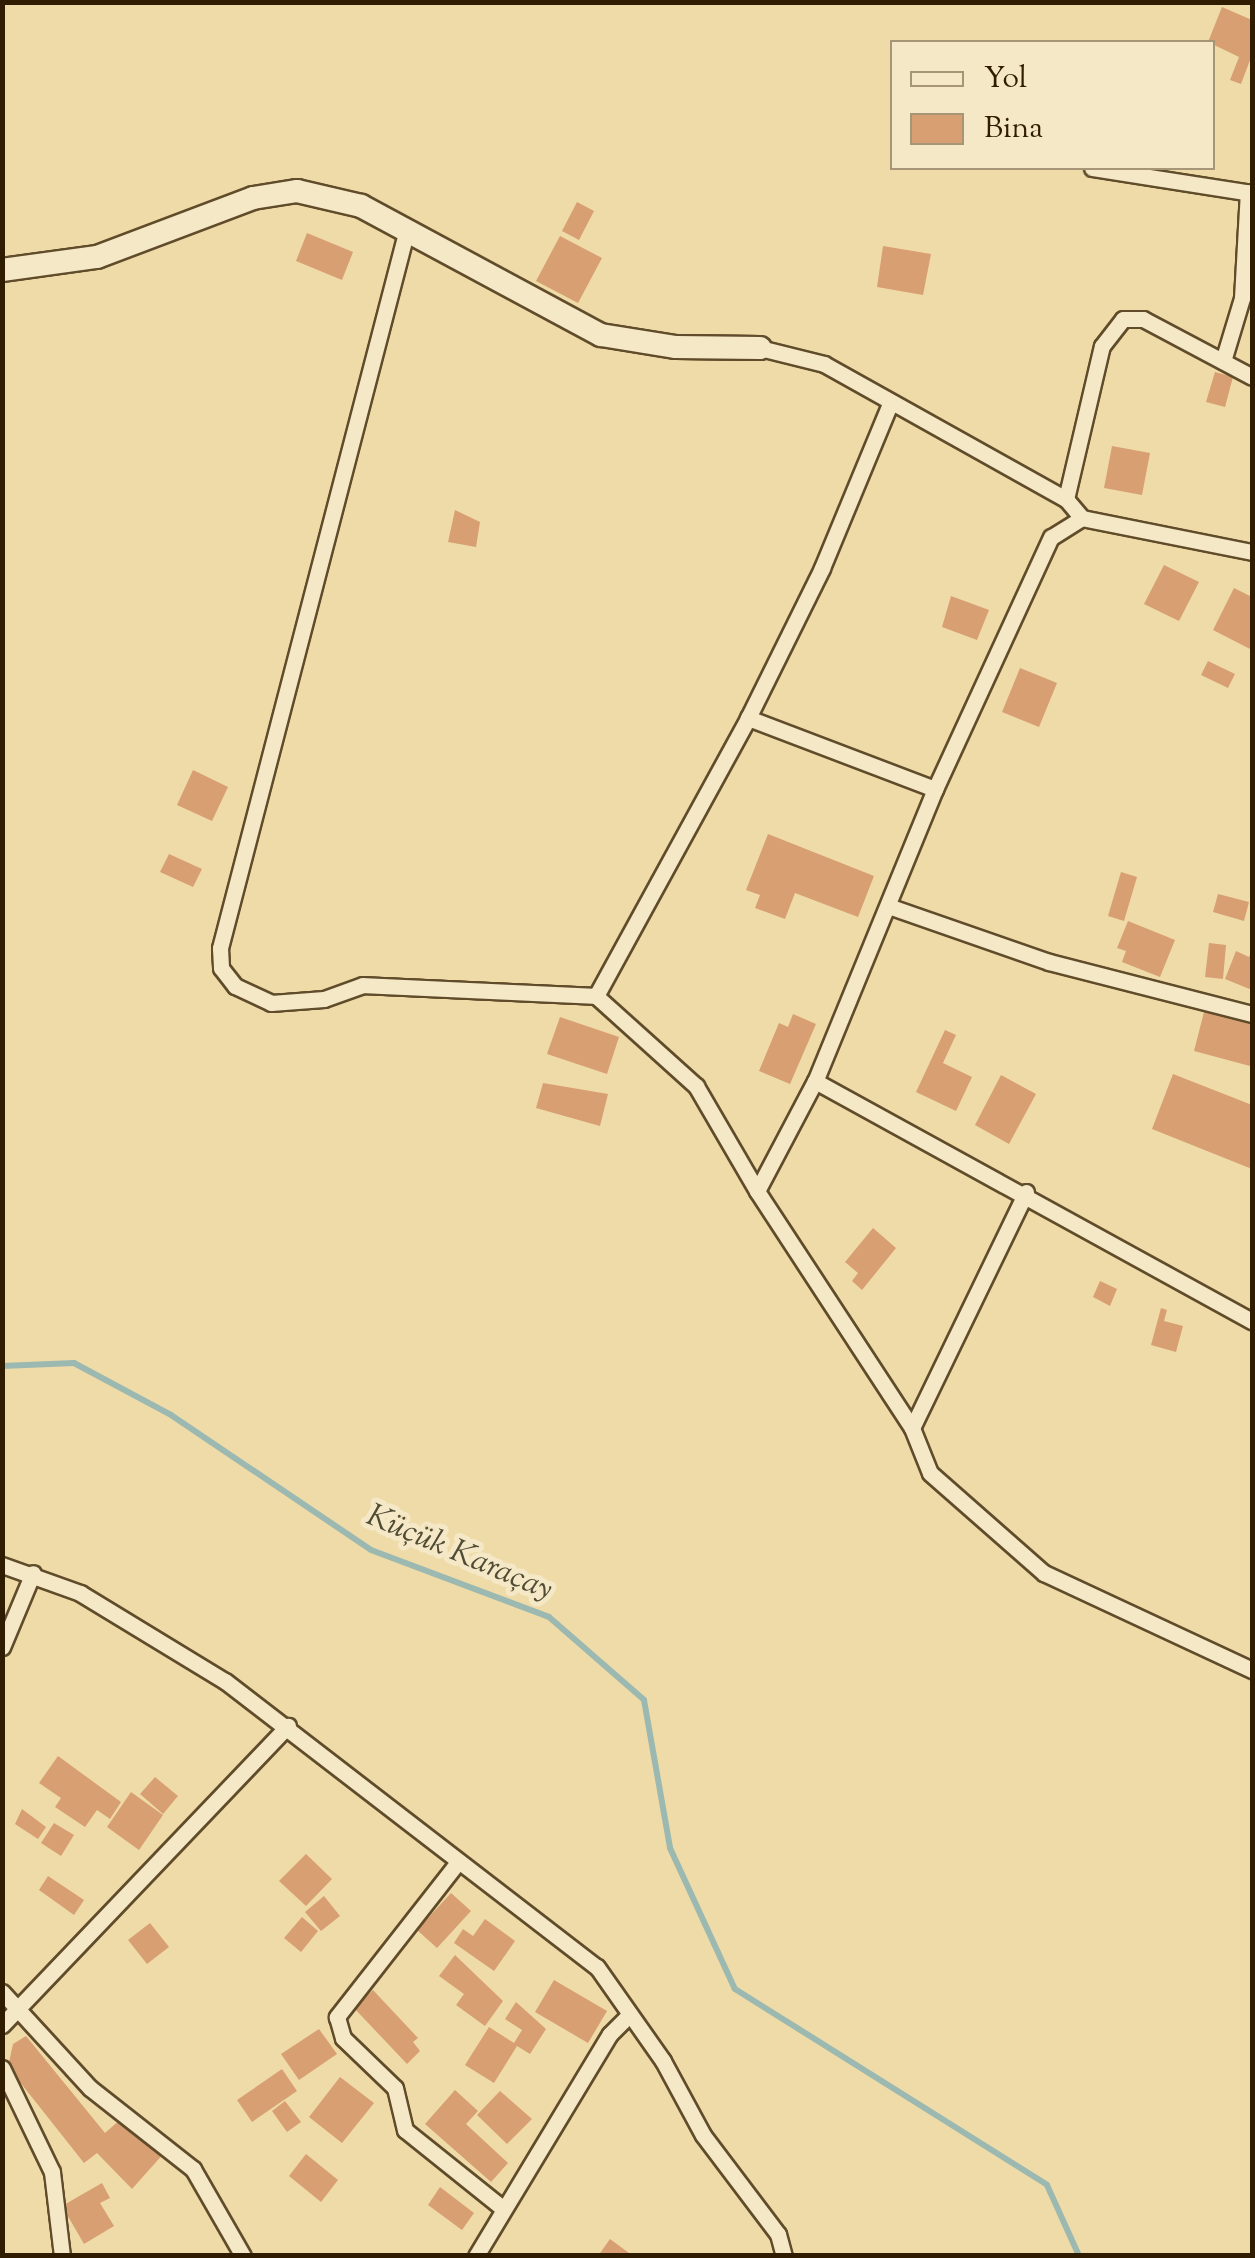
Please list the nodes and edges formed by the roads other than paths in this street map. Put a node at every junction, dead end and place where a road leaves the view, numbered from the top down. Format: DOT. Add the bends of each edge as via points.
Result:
graph roads {
  1 [pos="1105,170"];
  2 [pos="1250,192"];
  3 [pos="406,232"];
  4 [pos="2,270"];
  5 [pos="760,348"];
  6 [pos="1223,361"];
  7 [pos="1252,378"];
  8 [pos="889,406"];
  9 [pos="1066,499"];
  10 [pos="1082,518"];
  11 [pos="1252,552"];
  12 [pos="748,718"];
  13 [pos="935,789"];
  14 [pos="891,907"];
  15 [pos="596,996"];
  16 [pos="1252,1014"];
  17 [pos="814,1081"];
  18 [pos="757,1192"];
  19 [pos="1026,1192"];
  20 [pos="1252,1321"];
  21 [pos="912,1428"];
  22 [pos="2,1566"];
  23 [pos="33,1573"];
  24 [pos="2,1647"];
  25 [pos="1252,1670"];
  26 [pos="288,1726"];
  27 [pos="458,1862"];
  28 [pos="2,1992"];
  29 [pos="20,2005"];
  30 [pos="630,2014"];
  31 [pos="2,2026"];
  32 [pos="2,2068"];
  33 [pos="501,2207"];
  34 [pos="62,2256"];
  35 [pos="243,2256"];
  36 [pos="476,2256"];
  37 [pos="784,2256"];
  1 -- 2 [label="street"];
  2 -- 6 [label="street" via="1242,298"];
  3 -- 4 [label="street" via="360,206 297,191 253,198 97,257"];
  3 -- 5 [label="street" via="600,336 676,348"];
  3 -- 15 [label="street" via="220,968 236,986 272,1003 324,999 363,985"];
  5 -- 8 [label="street" via="824,364"];
  6 -- 7 [label="street"];
  6 -- 9 [label="street" via="1143,318 1123,319 1102,346"];
  8 -- 9 [label="street"];
  8 -- 12 [label="street" via="822,568"];
  9 -- 10 [label="street"];
  10 -- 11 [label="street"];
  10 -- 13 [label="street" via="1051,537"];
  12 -- 13 [label="street"];
  12 -- 15 [label="street"];
  13 -- 14 [label="street"];
  14 -- 16 [label="street" via="1049,962"];
  14 -- 17 [label="street"];
  15 -- 18 [label="street" via="696,1086"];
  17 -- 18 [label="street"];
  17 -- 19 [label="street"];
  18 -- 21 [label="street"];
  19 -- 20 [label="street"];
  19 -- 21 [label="street"];
  21 -- 25 [label="street" via="930,1473 1044,1573"];
  22 -- 23 [label="street"];
  23 -- 24 [label="street"];
  23 -- 26 [label="street" via="150,1631"];
  26 -- 27 [label="street"];
  26 -- 29 [label="street"];
  27 -- 30 [label="street" via="597,1967"];
  27 -- 33 [label="street" via="337,2017 343,2038 396,2088 405,2130"];
  28 -- 29 [label="street"];
  29 -- 31 [label="street"];
  29 -- 35 [label="street" via="90,2088 193,2169"];
  30 -- 33 [label="street" via="610,2034"];
  30 -- 37 [label="street" via="703,2135 778,2234"];
  32 -- 34 [label="street" via="52,2172"];
  33 -- 36 [label="street"];
}
